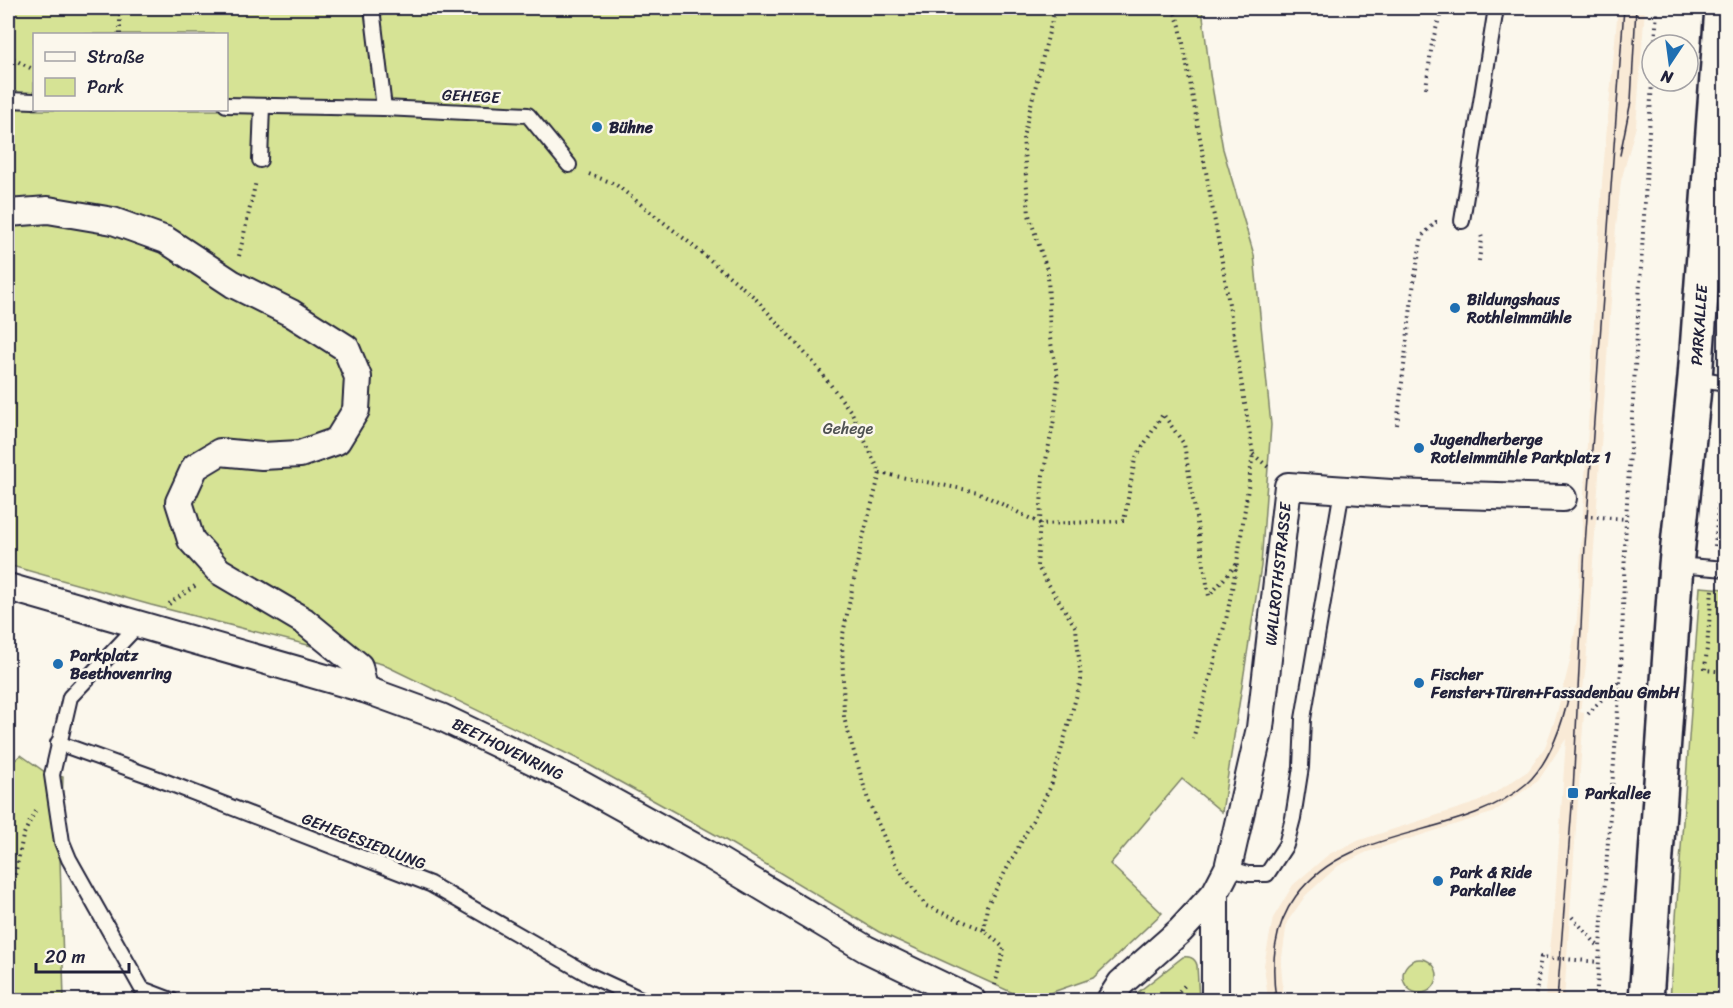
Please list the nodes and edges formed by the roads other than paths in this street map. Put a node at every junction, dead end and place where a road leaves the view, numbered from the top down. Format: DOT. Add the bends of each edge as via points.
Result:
graph roads {
  1 [pos="372,8"];
  2 [pos="1496,8"];
  3 [pos="1722,8"];
  4 [pos="8,100"];
  5 [pos="33,101"];
  6 [pos="228,105"];
  7 [pos="262,106"];
  8 [pos="384,108"];
  9 [pos="261,160"];
  10 [pos="569,165"];
  11 [pos="8,213"];
  12 [pos="1462,221"];
  13 [pos="1710,381"];
  14 [pos="1342,490"];
  15 [pos="1563,498"];
  16 [pos="1676,565"];
  17 [pos="1725,569"];
  18 [pos="8,587"];
  19 [pos="139,624"];
  20 [pos="364,689"];
  21 [pos="58,743"];
  22 [pos="1228,868"];
  23 [pos="1215,893"];
  24 [pos="171,1000"];
  25 [pos="643,1000"];
  26 [pos="972,1000"];
  27 [pos="1110,1000"];
  28 [pos="1215,1000"];
  29 [pos="1646,1000"];
  1 -- 8 [label="lane"];
  2 -- 12 [label="lane"];
  3 -- 13 [label="main road, PARKALLEE"];
  4 -- 5 [label="lane"];
  6 -- 7 [label="lane, GEHEGE"];
  7 -- 8 [label="lane, GEHEGE"];
  7 -- 9 [label="lane"];
  8 -- 10 [label="lane, GEHEGE" via="528,115"];
  11 -- 20 [label="street" via="48,210 112,221 166,240 233,284 291,313 346,348 358,377 356,410 337,441 300,454 220,452 195,467 179,502 191,540 219,571 304,621 359,666"];
  13 -- 16 [label="main road, PARKALLEE"];
  14 -- 15 [label="street, WALLROTHSTRASSE"];
  14 -- 22 [label="lane" via="1286,845 1267,873 1248,874"];
  14 -- 22 [label="street, WALLROTHSTRASSE" via="1288,486 1260,728"];
  16 -- 17 [label="lane"];
  16 -- 29 [label="main road, PARKALLEE"];
  18 -- 19 [label="street, BEETHOVENRING"];
  19 -- 20 [label="street, BEETHOVENRING"];
  19 -- 21 [label="lane" via="70,697"];
  20 -- 26 [label="street, BEETHOVENRING" via="441,717 573,780 867,949"];
  21 -- 24 [label="lane" via="52,775 62,842 69,859 142,989"];
  21 -- 25 [label="lane, GEHEGESIEDLUNG" via="430,884 591,976"];
  22 -- 23 [label="street, WALLROTHSTRASSE"];
  23 -- 27 [label="street, WALLROTHSTRASSE" via="1121,983"];
  23 -- 28 [label="street, WALLROTHSTRASSE"];
}
